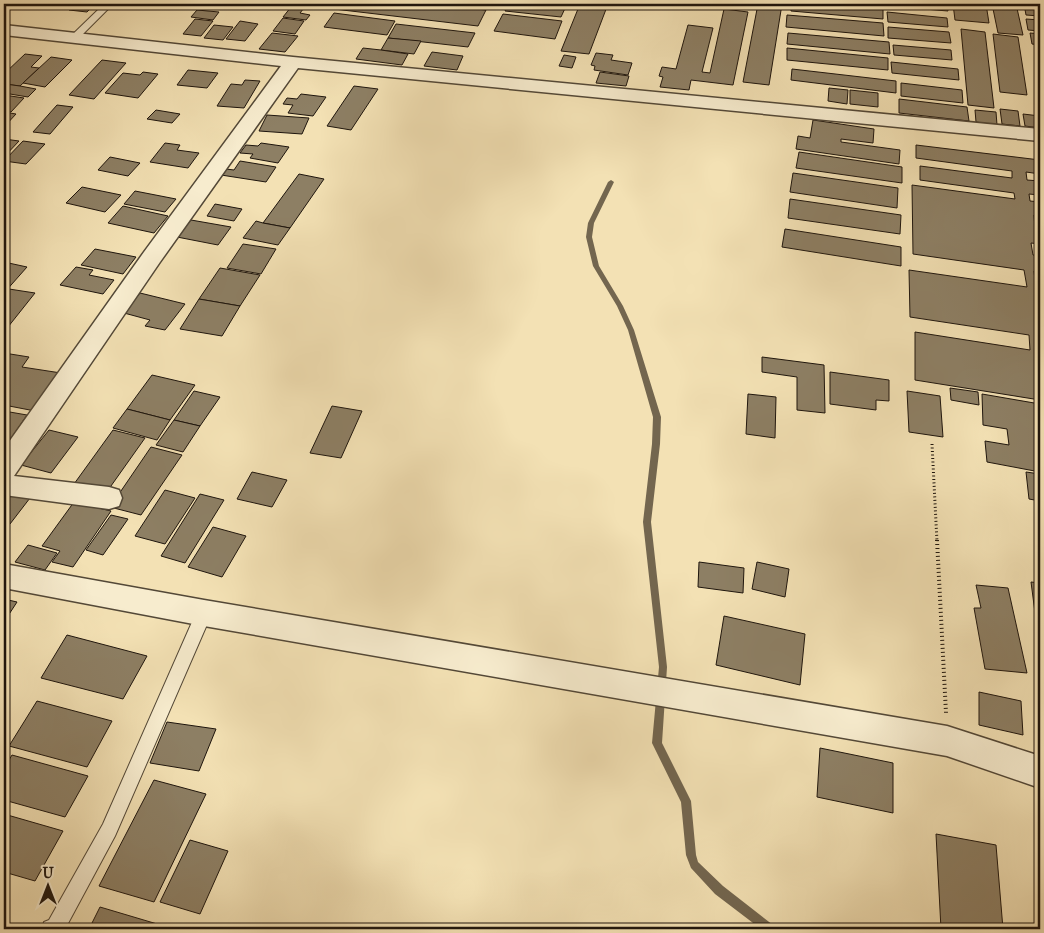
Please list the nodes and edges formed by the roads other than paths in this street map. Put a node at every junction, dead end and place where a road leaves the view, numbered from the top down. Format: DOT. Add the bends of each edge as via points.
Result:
graph roads {
  1 [pos="109,4"];
  2 [pos="4,30"];
  3 [pos="73,39"];
  4 [pos="293,62"];
  5 [pos="1040,135"];
  6 [pos="4,469"];
  7 [pos="4,485"];
  8 [pos="109,498"];
  9 [pos="4,576"];
  10 [pos="204,613"];
  11 [pos="1040,772"];
  12 [pos="51,929"];
  1 -- 3 [label="lane"];
  2 -- 3 [label="street"];
  3 -- 4 [label="street"];
  4 -- 5 [label="street"];
  4 -- 6 [label="street"];
  7 -- 8 [label="street"];
  9 -- 10 [label="street"];
  10 -- 11 [label="street" via="947,741"];
  10 -- 12 [label="lane" via="109,830 56,927"];
}
